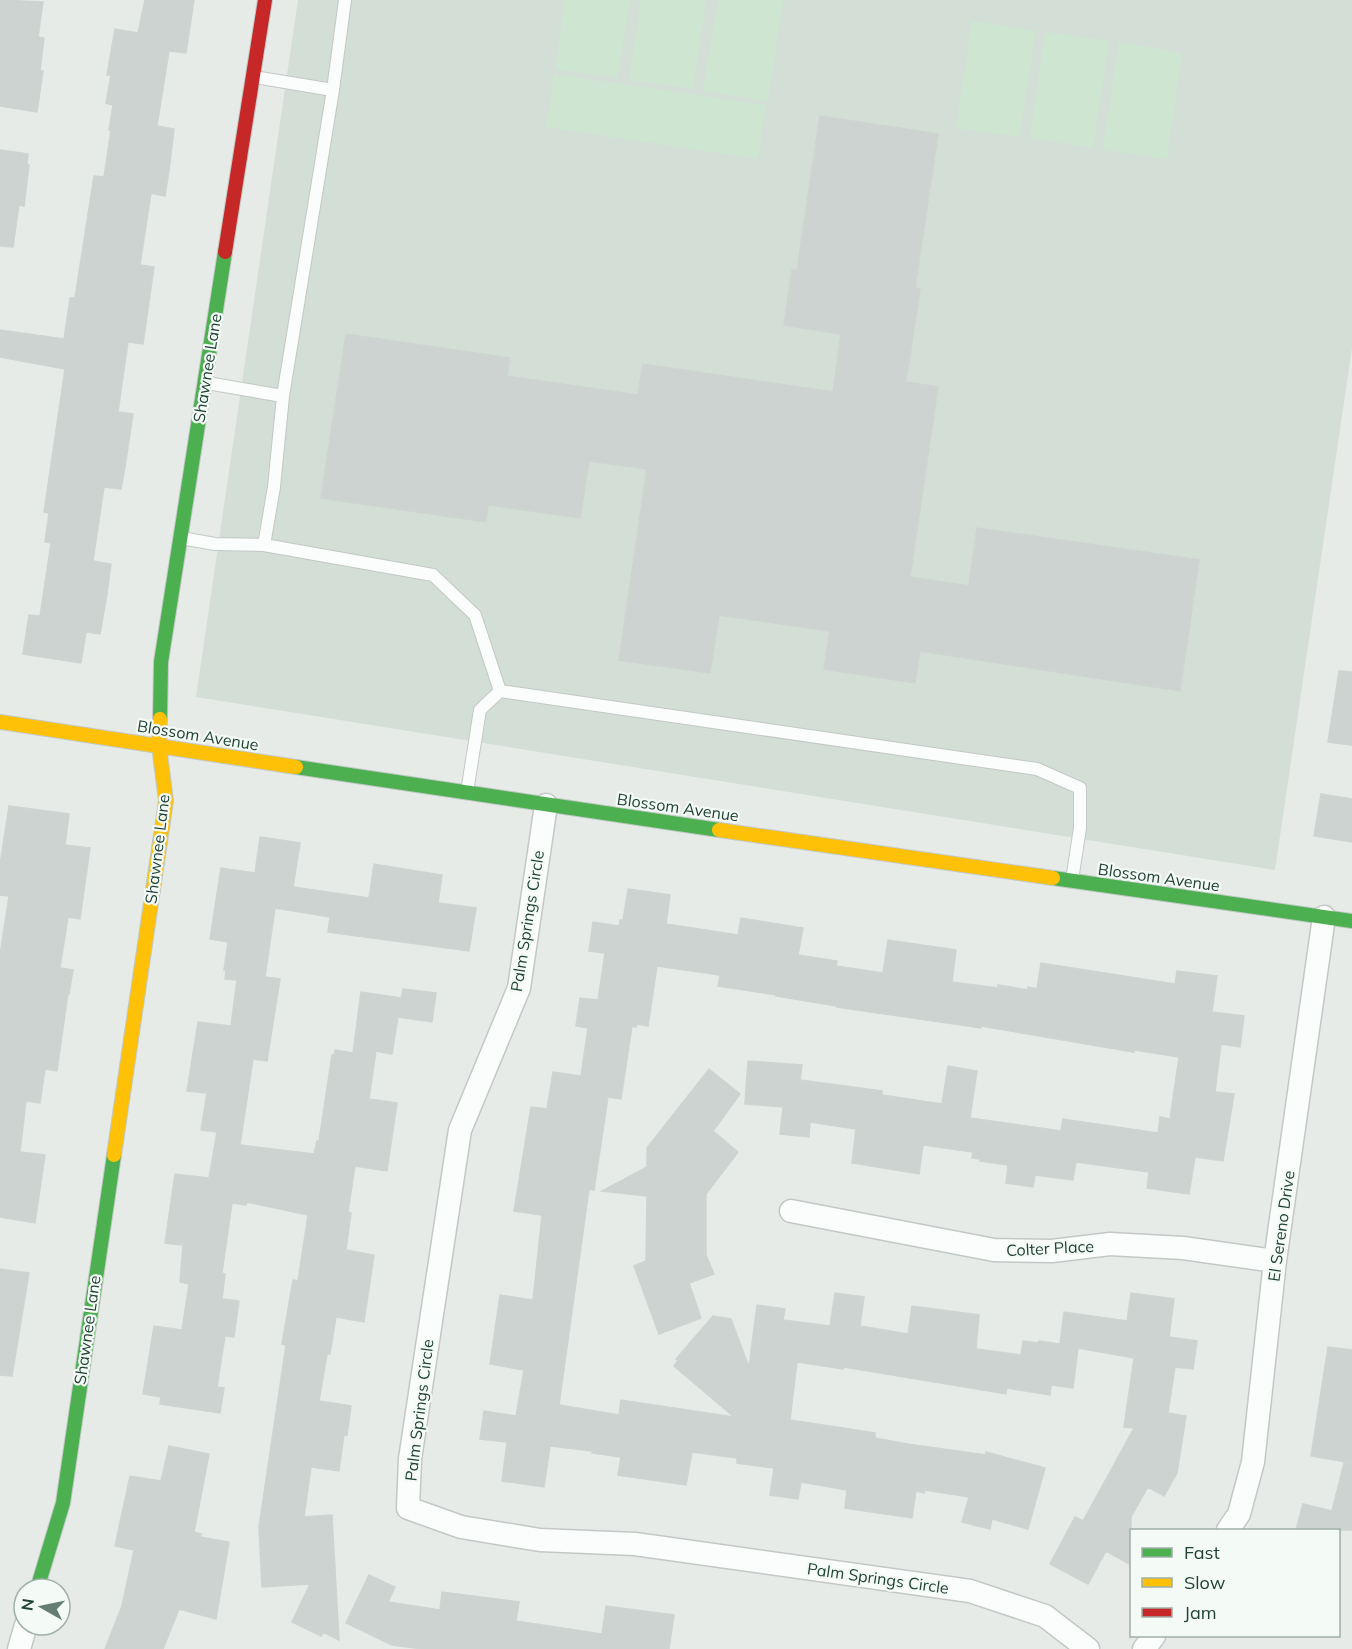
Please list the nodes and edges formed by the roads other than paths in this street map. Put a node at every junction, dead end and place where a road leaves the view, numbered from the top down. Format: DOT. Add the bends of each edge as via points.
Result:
graph roads {
  1 [pos="265,0"];
  2 [pos="345,0"];
  3 [pos="253,76"];
  4 [pos="333,90"];
  5 [pos="205,382"];
  6 [pos="283,396"];
  7 [pos="180,538"];
  8 [pos="264,545"];
  9 [pos="500,691"];
  10 [pos="0,722"];
  11 [pos="159,746"];
  12 [pos="467,792"];
  13 [pos="546,805"];
  14 [pos="1071,881"];
  15 [pos="1324,917"];
  16 [pos="1352,921"];
  17 [pos="791,1211"];
  18 [pos="1275,1261"];
  19 [pos="1229,1529"];
  20 [pos="41,1577"];
  21 [pos="1088,1649"];
  1 -- 3 [label="street, Shawnee Lane"];
  2 -- 4 [label="lane"];
  3 -- 4 [label="lane"];
  3 -- 5 [label="street, Shawnee Lane"];
  4 -- 6 [label="lane"];
  5 -- 6 [label="lane"];
  5 -- 7 [label="street, Shawnee Lane"];
  6 -- 8 [label="lane"];
  7 -- 8 [label="lane" via="215,544"];
  7 -- 11 [label="street, Shawnee Lane" via="161,663"];
  8 -- 9 [label="lane" via="433,575 475,615"];
  9 -- 12 [label="lane" via="480,710"];
  9 -- 14 [label="lane" via="1037,769 1080,788 1080,828"];
  10 -- 11 [label="street, Blossom Avenue"];
  11 -- 12 [label="street, Blossom Avenue"];
  11 -- 20 [label="street, Shawnee Lane" via="166,801 63,1503"];
  12 -- 13 [label="street, Blossom Avenue"];
  13 -- 14 [label="street, Blossom Avenue"];
  13 -- 21 [label="street, Palm Springs Circle" via="519,988 460,1130 410,1459 408,1508 461,1527 540,1540 635,1544 970,1591 1046,1616"];
  14 -- 15 [label="street, Blossom Avenue"];
  15 -- 16 [label="street, Blossom Avenue"];
  15 -- 18 [label="street, El Sereno Drive"];
  17 -- 18 [label="street, Colter Place" via="994,1250 1052,1251 1110,1244 1183,1248"];
  18 -- 19 [label="street, El Sereno Drive" via="1253,1462 1239,1514"];
}
